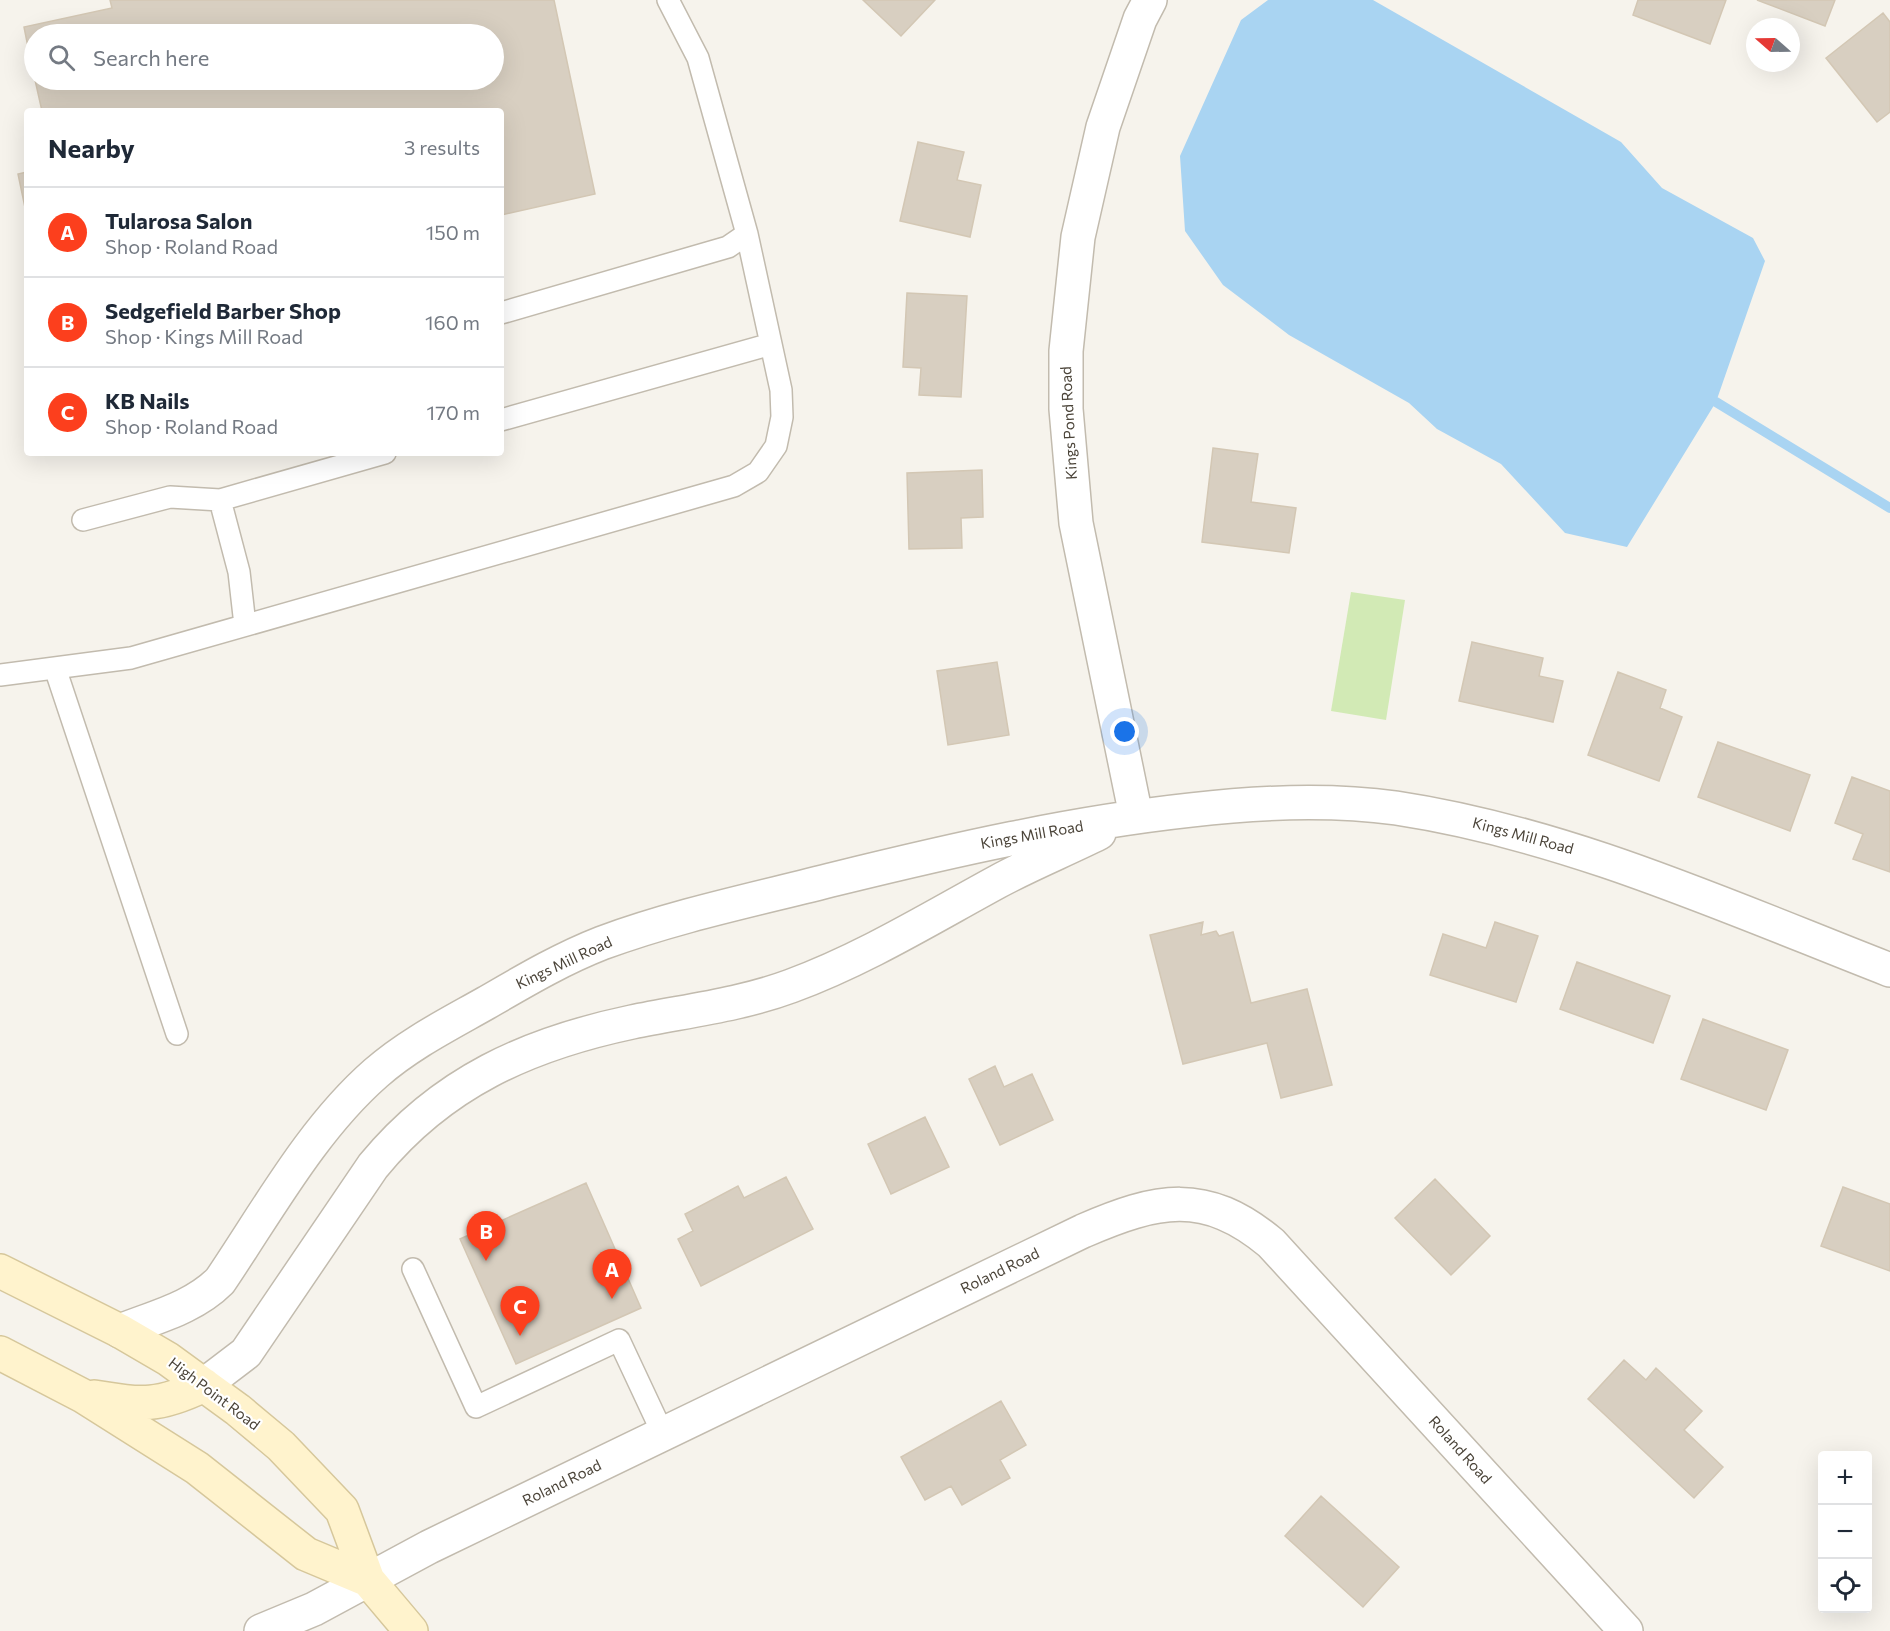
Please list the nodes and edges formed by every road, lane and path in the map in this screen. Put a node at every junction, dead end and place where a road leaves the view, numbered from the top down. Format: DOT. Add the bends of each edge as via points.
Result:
graph roads {
  1 [pos="668,0"];
  2 [pos="1150,0"];
  3 [pos="747,234"];
  4 [pos="504,312"];
  5 [pos="771,344"];
  6 [pos="504,419"];
  7 [pos="374,456"];
  8 [pos="220,500"];
  9 [pos="83,520"];
  10 [pos="245,625"];
  11 [pos="55,668"];
  12 [pos="0,675"];
  13 [pos="1136,816"];
  14 [pos="1890,970"];
  15 [pos="177,1034"];
  16 [pos="413,1269"];
  17 [pos="0,1271"];
  18 [pos="120,1331"];
  19 [pos="0,1353"];
  20 [pos="204,1385"];
  21 [pos="84,1396"];
  22 [pos="663,1434"];
  23 [pos="368,1580"];
  24 [pos="261,1631"];
  25 [pos="411,1631"];
  26 [pos="1626,1631"];
  1 -- 3 [label="lane" via="698,58"];
  2 -- 13 [label="street, Kings Pond Road" via="1103,127 1078,237 1066,351 1066,409 1076,523"];
  3 -- 4 [label="lane" via="728,248"];
  3 -- 5 [label="lane"];
  5 -- 6 [label="lane"];
  5 -- 10 [label="lane" via="781,390 782,417 776,446 758,472 734,486"];
  7 -- 8 [label="lane"];
  8 -- 9 [label="lane" via="170,497"];
  8 -- 10 [label="lane" via="239,572"];
  10 -- 11 [label="lane" via="130,658"];
  11 -- 12 [label="lane"];
  11 -- 15 [label="lane"];
  13 -- 14 [label="street, Kings Mill Road" via="1299,802 1391,808 1493,826 1584,852"];
  13 -- 18 [label="street, Kings Mill Road" via="982,843 672,920 599,944 543,970 441,1028 378,1072 320,1133 220,1281 191,1303"];
  13 -- 20 [label="street, Kings Mill Road" via="999,881 890,943 819,975 742,1000 579,1035 474,1077 421,1114 396,1138 246,1353"];
  16 -- 22 [label="lane" via="476,1407 619,1340"];
  17 -- 18 [label="street, High Point Road"];
  18 -- 20 [label="street, High Point Road"];
  19 -- 21 [label="street, High Point Road"];
  20 -- 21 [label="street" via="155,1404"];
  20 -- 23 [label="street, High Point Road" via="281,1446 342,1510"];
  21 -- 23 [label="street, High Point Road" via="197,1468 306,1554"];
  22 -- 23 [label="street, Roland Road"];
  22 -- 26 [label="street, Roland Road" via="1083,1231 1151,1206 1186,1204 1218,1210 1247,1223 1271,1243"];
  23 -- 24 [label="street, Roland Road"];
  23 -- 25 [label="street, High Point Road"];
}
